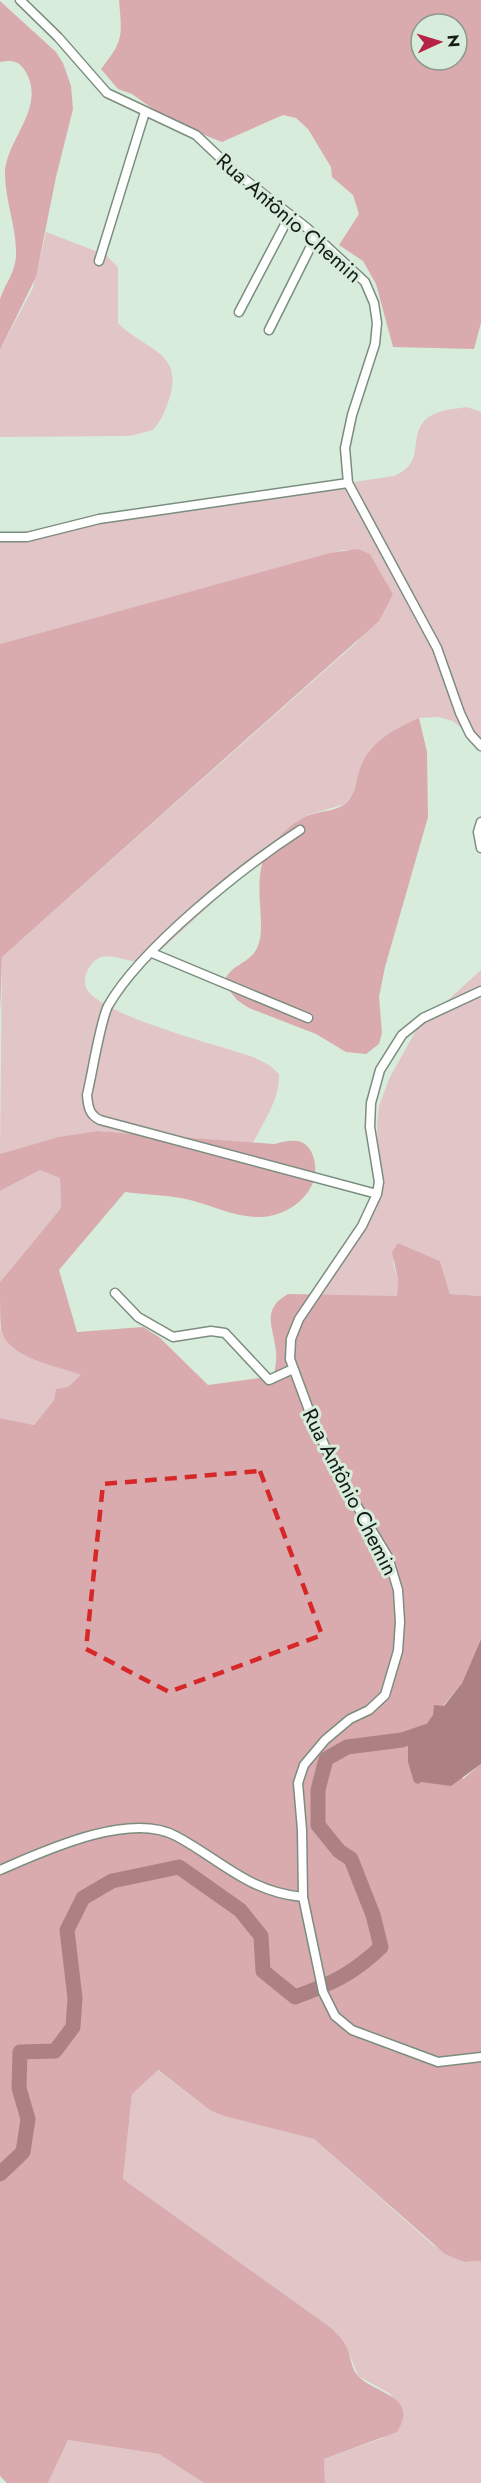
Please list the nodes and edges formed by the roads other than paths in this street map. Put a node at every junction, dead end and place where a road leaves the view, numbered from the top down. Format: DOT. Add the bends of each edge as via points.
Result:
graph roads {
  1 [pos="20,0"];
  2 [pos="145,112"];
  3 [pos="290,215"];
  4 [pos="316,236"];
  5 [pos="99,261"];
  6 [pos="239,312"];
  7 [pos="269,330"];
  8 [pos="348,483"];
  9 [pos="0,537"];
  10 [pos="481,746"];
  11 [pos="481,822"];
  12 [pos="300,831"];
  13 [pos="481,848"];
  14 [pos="152,953"];
  15 [pos="481,991"];
  16 [pos="308,1018"];
  17 [pos="377,1194"];
  18 [pos="116,1293"];
  19 [pos="293,1369"];
  20 [pos="0,1870"];
  21 [pos="303,1897"];
  22 [pos="481,2057"];
  1 -- 2 [label="street, Rua Antônio Chemin" via="107,93"];
  2 -- 3 [label="street, Rua Antônio Chemin" via="196,135"];
  2 -- 5 [label="street"];
  3 -- 4 [label="street, Rua Antônio Chemin"];
  3 -- 6 [label="street"];
  4 -- 7 [label="street"];
  4 -- 8 [label="street, Rua Antônio Chemin" via="365,282 377,323 375,344 345,448"];
  8 -- 9 [label="street" via="99,519 27,537"];
  8 -- 10 [label="street, Rua Antônio Chemin" via="437,648 459,713"];
  11 -- 13 [label="street"];
  12 -- 14 [label="street" via="272,848 195,911"];
  14 -- 16 [label="street"];
  14 -- 17 [label="street" via="107,1008 87,1095 93,1117"];
  15 -- 17 [label="street, Rua Antônio Chemin" via="423,1018 402,1035 380,1070 371,1103 370,1127 378,1173"];
  17 -- 19 [label="street, Rua Antônio Chemin" via="362,1226 299,1319 291,1339"];
  18 -- 19 [label="street" via="138,1317 173,1337 211,1331 225,1334 269,1380"];
  19 -- 21 [label="street, Rua Antônio Chemin" via="338,1473 388,1557 398,1590 400,1622 398,1651 385,1695 325,1740 304,1765 298,1784"];
  20 -- 21 [label="street" via="78,1837 140,1829 174,1835 247,1882 280,1895"];
  21 -- 22 [label="street, Rua Antônio Chemin" via="323,1992 335,2016 352,2030 438,2062"];
}
